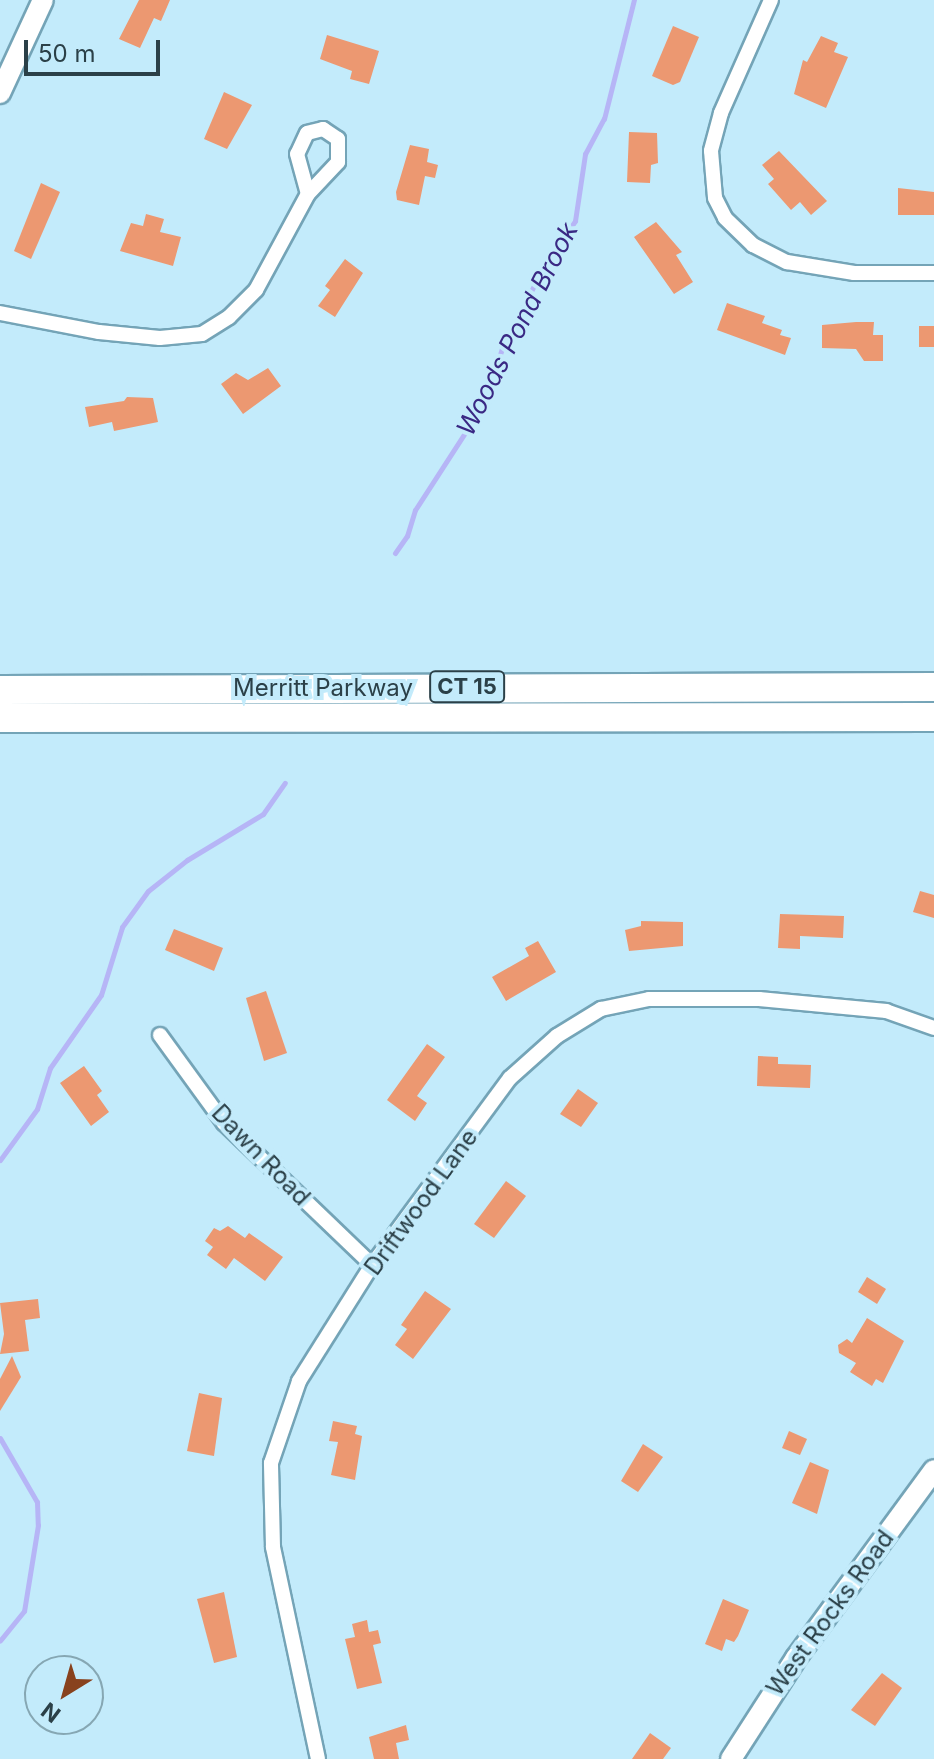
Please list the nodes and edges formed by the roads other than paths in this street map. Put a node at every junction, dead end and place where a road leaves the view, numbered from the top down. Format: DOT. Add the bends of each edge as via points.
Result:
graph roads {
  1 [pos="43,0"];
  2 [pos="771,0"];
  3 [pos="0,93"];
  4 [pos="308,194"];
  5 [pos="934,273"];
  6 [pos="0,313"];
  7 [pos="934,687"];
  8 [pos="0,690"];
  9 [pos="934,717"];
  10 [pos="0,718"];
  11 [pos="934,1028"];
  12 [pos="160,1035"];
  13 [pos="372,1265"];
  14 [pos="934,1470"];
  15 [pos="318,1759"];
  16 [pos="731,1759"];
  1 -- 3 [label="main road"];
  2 -- 5 [label="street" via="713,142 711,174 725,218 753,245 787,262 854,273"];
  4 -- 6 [label="street" via="256,290 202,334 114,334"];
  7 -- 8 [label="highway, Merritt Parkway / CT 15"];
  9 -- 10 [label="highway, Merritt Parkway / CT 15"];
  11 -- 13 [label="street, Driftwood Lane" via="886,1011 759,999 649,999 601,1009 557,1036 510,1078"];
  12 -- 13 [label="street, Dawn Road" via="224,1123"];
  13 -- 15 [label="street, Driftwood Lane" via="299,1381 271,1463 280,1593"];
  14 -- 16 [label="main road, West Rocks Road" via="796,1658"];
}
